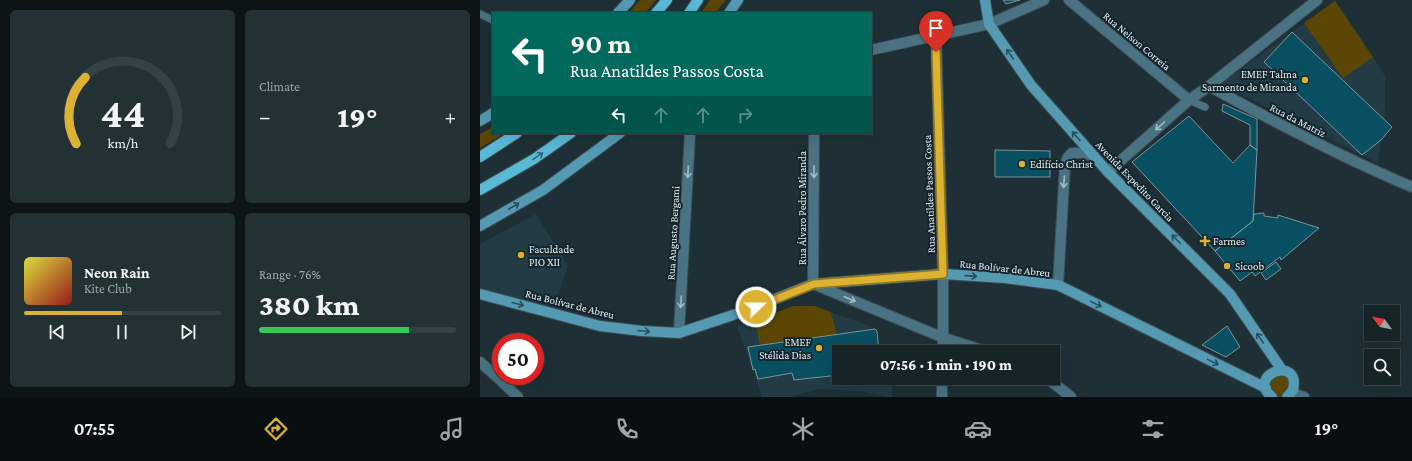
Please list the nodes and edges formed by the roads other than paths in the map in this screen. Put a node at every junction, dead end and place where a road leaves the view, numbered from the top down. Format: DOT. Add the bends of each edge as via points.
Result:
graph roads {
  1 [pos="630,0"];
  2 [pos="667,0"];
  3 [pos="698,0"];
  4 [pos="738,0"];
  5 [pos="985,0"];
  6 [pos="1044,0"];
  7 [pos="1069,0"];
  8 [pos="1317,0"];
  9 [pos="619,12"];
  10 [pos="657,12"];
  11 [pos="691,12"];
  12 [pos="730,12"];
  13 [pos="480,14"];
  14 [pos="492,20"];
  15 [pos="989,24"];
  16 [pos="936,36"];
  17 [pos="872,50"];
  18 [pos="1209,86"];
  19 [pos="1189,100"];
  20 [pos="1205,106"];
  21 [pos="492,114"];
  22 [pos="480,121"];
  23 [pos="515,134"];
  24 [pos="570,134"];
  25 [pos="619,134"];
  26 [pos="690,134"];
  27 [pos="814,134"];
  28 [pos="1094,156"];
  29 [pos="480,157"];
  30 [pos="1108,172"];
  31 [pos="1412,187"];
  32 [pos="480,190"];
  33 [pos="480,226"];
  34 [pos="943,274"];
  35 [pos="814,284"];
  36 [pos="1058,285"];
  37 [pos="480,294"];
  38 [pos="679,333"];
  39 [pos="944,338"];
  40 [pos="944,345"];
  41 [pos="966,345"];
  42 [pos="480,362"];
  43 [pos="1282,370"];
  44 [pos="942,385"];
  45 [pos="1056,385"];
  46 [pos="1266,388"];
  47 [pos="1291,396"];
  48 [pos="518,397"];
  49 [pos="942,397"];
  50 [pos="1071,397"];
  51 [pos="1272,397"];
  52 [pos="1304,397"];
  1 -- 9 [label="main road"];
  2 -- 10 [label="main road"];
  3 -- 11 [label="main road"];
  4 -- 12 [label="main road"];
  5 -- 15 [label="main road, Avenida Expedito Garcia"];
  6 -- 15 [label="street"];
  7 -- 19 [label="street, Rua Nelson Correia"];
  8 -- 18 [label="street"];
  13 -- 14 [label="lane"];
  15 -- 16 [label="street"];
  28 -- 15 [label="main road, Avenida Expedito Garcia, one-way" via="1031,85"];
  16 -- 17 [label="street"];
  16 -- 34 [label="street, Rua Anatildes Passos Costa"];
  18 -- 19 [label="street"];
  18 -- 31 [label="street, Rua da Matriz" via="1297,134"];
  19 -- 20 [label="lane"];
  19 -- 30 [label="street, one-way"];
  21 -- 22 [label="main road"];
  23 -- 29 [label="main road"];
  32 -- 24 [label="main road, one-way" via="534,159"];
  33 -- 25 [label="main road, one-way" via="543,190"];
  26 -- 38 [label="street, Rua Augusto Bergami, one-way"];
  27 -- 35 [label="street, Rua Álvaro Pedro Miranda, one-way"];
  28 -- 30 [label="main road, Avenida Expedito Garcia"];
  28 -- 36 [label="street, one-way" via="1072,153 1065,165"];
  43 -- 30 [label="main road, Avenida Expedito Garcia, one-way" via="1230,294"];
  34 -- 35 [label="main road, Rua Bolívar de Abreu"];
  34 -- 36 [label="main road, Rua Bolívar de Abreu, one-way"];
  34 -- 39 [label="street, Rua Anatildes Passos Costa"];
  35 -- 38 [label="main road, Rua Bolívar de Abreu"];
  35 -- 39 [label="street, one-way"];
  36 -- 46 [label="main road, Rua Bolívar de Abreu, one-way"];
  37 -- 38 [label="main road, Rua Bolívar de Abreu, one-way" via="600,326"];
  39 -- 40 [label="street, Rua Anatildes Passos Costa"];
  39 -- 41 [label="street"];
  42 -- 48 [label="street"];
  43 -- 46 [label="main road" via="1269,375"];
  43 -- 47 [label="main road, Avenida Expedito Garcia" via="1288,372 1293,379"];
  44 -- 49 [label="street"];
  45 -- 50 [label="street"];
  46 -- 51 [label="main road"];
  47 -- 52 [label="street"];
}
